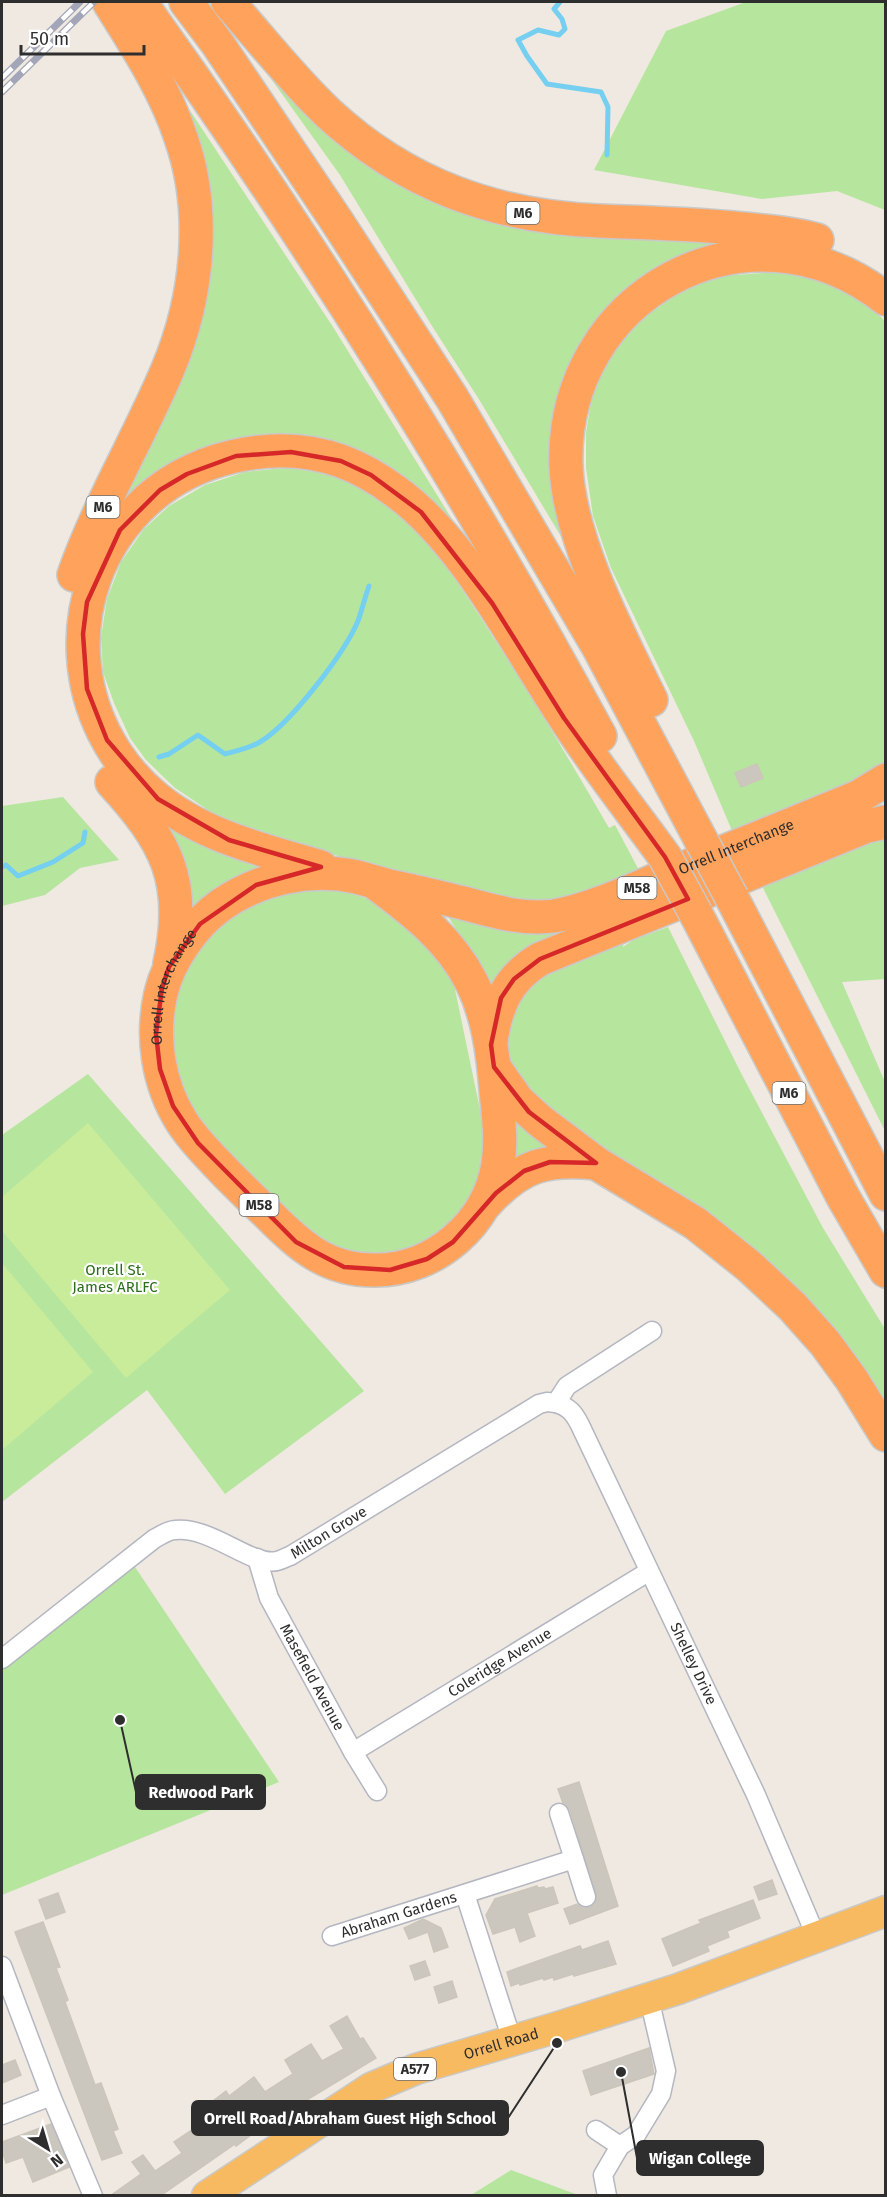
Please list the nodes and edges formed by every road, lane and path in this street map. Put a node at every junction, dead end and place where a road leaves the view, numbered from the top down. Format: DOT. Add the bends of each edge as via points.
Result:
graph roads {
  1 [pos="109,2"];
  2 [pos="186,2"];
  3 [pos="228,2"];
  4 [pos="142,21"];
  5 [pos="885,273"];
  6 [pos="885,299"];
  7 [pos="885,780"];
  8 [pos="885,822"];
  9 [pos="702,842"];
  10 [pos="665,857"];
  11 [pos="364,879"];
  12 [pos="169,967"];
  13 [pos="493,1056"];
  14 [pos="596,1163"];
  15 [pos="885,1194"];
  16 [pos="486,1203"];
  17 [pos="885,1271"];
  18 [pos="652,1331"];
  19 [pos="556,1403"];
  20 [pos="885,1435"];
  21 [pos="257,1558"];
  22 [pos="648,1572"];
  23 [pos="2,1659"];
  24 [pos="353,1752"];
  25 [pos="377,1791"];
  26 [pos="559,1813"];
  27 [pos="574,1859"];
  28 [pos="465,1894"];
  29 [pos="586,1897"];
  30 [pos="885,1911"];
  31 [pos="332,1936"];
  32 [pos="816,1936"];
  33 [pos="2,1966"];
  34 [pos="649,1998"];
  35 [pos="512,2040"];
  36 [pos="51,2096"];
  37 [pos="2,2115"];
  38 [pos="596,2130"];
  39 [pos="620,2146"];
  40 [pos="93,2196"];
  41 [pos="207,2196"];
  42 [pos="607,2196"];
  1 -- 4 [label="highway, M6"];
  2 -- 9 [label="highway, M6" via="336,220 452,399 599,648"];
  3 -- 5 [label="highway, M6" via="336,120 395,164 450,192 505,210 560,219 715,225 788,233 848,251"];
  4 -- 10 [label="highway, M6" via="305,243 414,415 556,655"];
  4 -- 12 [label="highway, M6" via="159,87 191,172 195,266 169,367 82,553 66,605 63,657 70,701 88,747 155,835 167,862 176,906"];
  6 -- 9 [label="highway, M6" via="837,269 796,257 752,255 709,262 669,279 633,305 592,357 575,398 566,466 573,513 590,566 656,710"];
  7 -- 11 [label="highway, Orrell Interchange / M58" via="858,797 564,914 513,915"];
  8 -- 13 [label="highway, Orrell Interchange / M58" via="540,959 514,979 501,998 494,1019"];
  9 -- 15 [label="highway, M6, bridge"];
  10 -- 11 [label="highway, M6" via="564,718 473,575 421,512 371,475 315,455 265,452 211,463 160,490 120,530 107,552 87,602 83,633 83,663 94,714 107,740 140,783 191,820 229,840"];
  10 -- 17 [label="highway, M6, bridge"];
  11 -- 12 [label="highway, Orrell Interchange / M58" via="319,874 289,876 256,885 214,910"];
  11 -- 13 [label="highway, Orrell Interchange / M58" via="412,910 453,952 477,994"];
  12 -- 16 [label="highway, Orrell Interchange / M58" via="158,1006 156,1034 160,1069 173,1106 198,1143 296,1242 319,1258 344,1267 390,1270 416,1263 446,1247"];
  13 -- 14 [label="highway, M58" via="508,1088 529,1112"];
  13 -- 16 [label="highway, Orrell Interchange / M58" via="500,1145 495,1179"];
  14 -- 16 [label="highway, M58" via="567,1160 530,1169"];
  14 -- 20 [label="highway, M58" via="695,1223 792,1306 852,1380"];
  18 -- 19 [label="street" via="567,1386"];
  19 -- 21 [label="street, Milton Grove" via="539,1404 290,1556 277,1561"];
  19 -- 22 [label="street, Shelley Drive" via="574,1414"];
  21 -- 23 [label="street, Milton Grove" via="214,1537 191,1530 173,1530 154,1539"];
  21 -- 24 [label="street, Masefield Avenue" via="269,1598"];
  22 -- 24 [label="street, Coleridge Avenue"];
  22 -- 32 [label="street, Shelley Drive" via="756,1795"];
  24 -- 25 [label="street, Masefield Avenue"];
  26 -- 27 [label="street"];
  27 -- 28 [label="street, Abraham Gardens"];
  27 -- 29 [label="street"];
  28 -- 31 [label="street, Abraham Gardens"];
  28 -- 35 [label="street, Abraham Gardens"];
  30 -- 32 [label="highway, Orrell Road / A577"];
  32 -- 34 [label="highway, Orrell Road / A577"];
  33 -- 36 [label="street"];
  34 -- 35 [label="highway, Orrell Road / A577"];
  34 -- 39 [label="street" via="666,2071 661,2094 641,2127"];
  35 -- 41 [label="highway, Orrell Road / A577" via="416,2069 371,2088"];
  36 -- 37 [label="street"];
  36 -- 40 [label="street"];
  38 -- 39 [label="street"];
  39 -- 42 [label="street" via="603,2175"];
}
